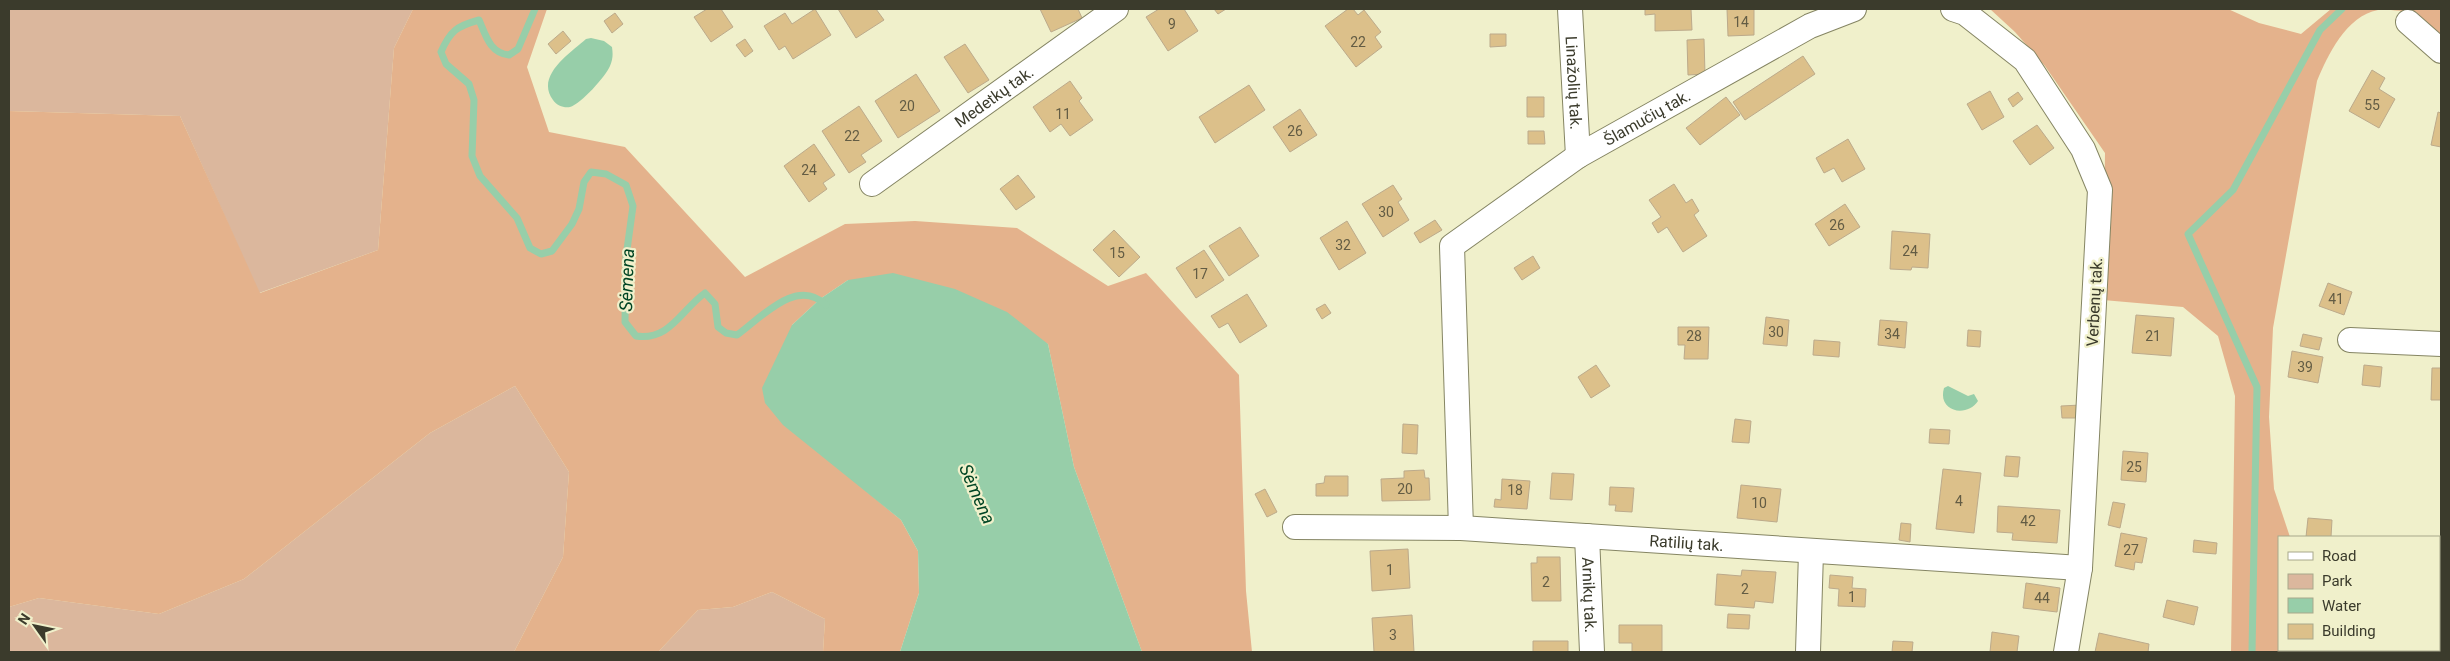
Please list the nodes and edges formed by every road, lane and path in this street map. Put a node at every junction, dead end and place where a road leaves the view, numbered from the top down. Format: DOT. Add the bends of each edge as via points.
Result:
graph roads {
  1 [pos="1116,9"];
  2 [pos="1570,9"];
  3 [pos="1854,9"];
  4 [pos="1953,9"];
  5 [pos="2408,22"];
  6 [pos="2441,51"];
  7 [pos="1578,156"];
  8 [pos="872,184"];
  9 [pos="2350,340"];
  10 [pos="2441,344"];
  11 [pos="1295,527"];
  12 [pos="1461,528"];
  13 [pos="1587,536"];
  14 [pos="1810,552"];
  15 [pos="2080,568"];
  16 [pos="1592,652"];
  17 [pos="1808,652"];
  18 [pos="2066,652"];
  1 -- 8 [label="street, Medetkų tak."];
  2 -- 7 [label="street, Linažolių tak."];
  3 -- 7 [label="street, Šlamučių tak." via="1810,26"];
  4 -- 15 [label="street, Verbenų tak." via="1965,14 2025,60 2083,149 2100,190"];
  5 -- 6 [label="street"];
  7 -- 12 [label="street, Šlamučių tak." via="1452,246"];
  9 -- 10 [label="street"];
  11 -- 12 [label="street, Ratilių tak."];
  12 -- 13 [label="street, Ratilių tak."];
  13 -- 14 [label="street, Ratilių tak."];
  13 -- 16 [label="street, Arnikų tak."];
  14 -- 15 [label="street, Ratilių tak."];
  14 -- 17 [label="street"];
  15 -- 18 [label="street, Verbenų tak."];
}
